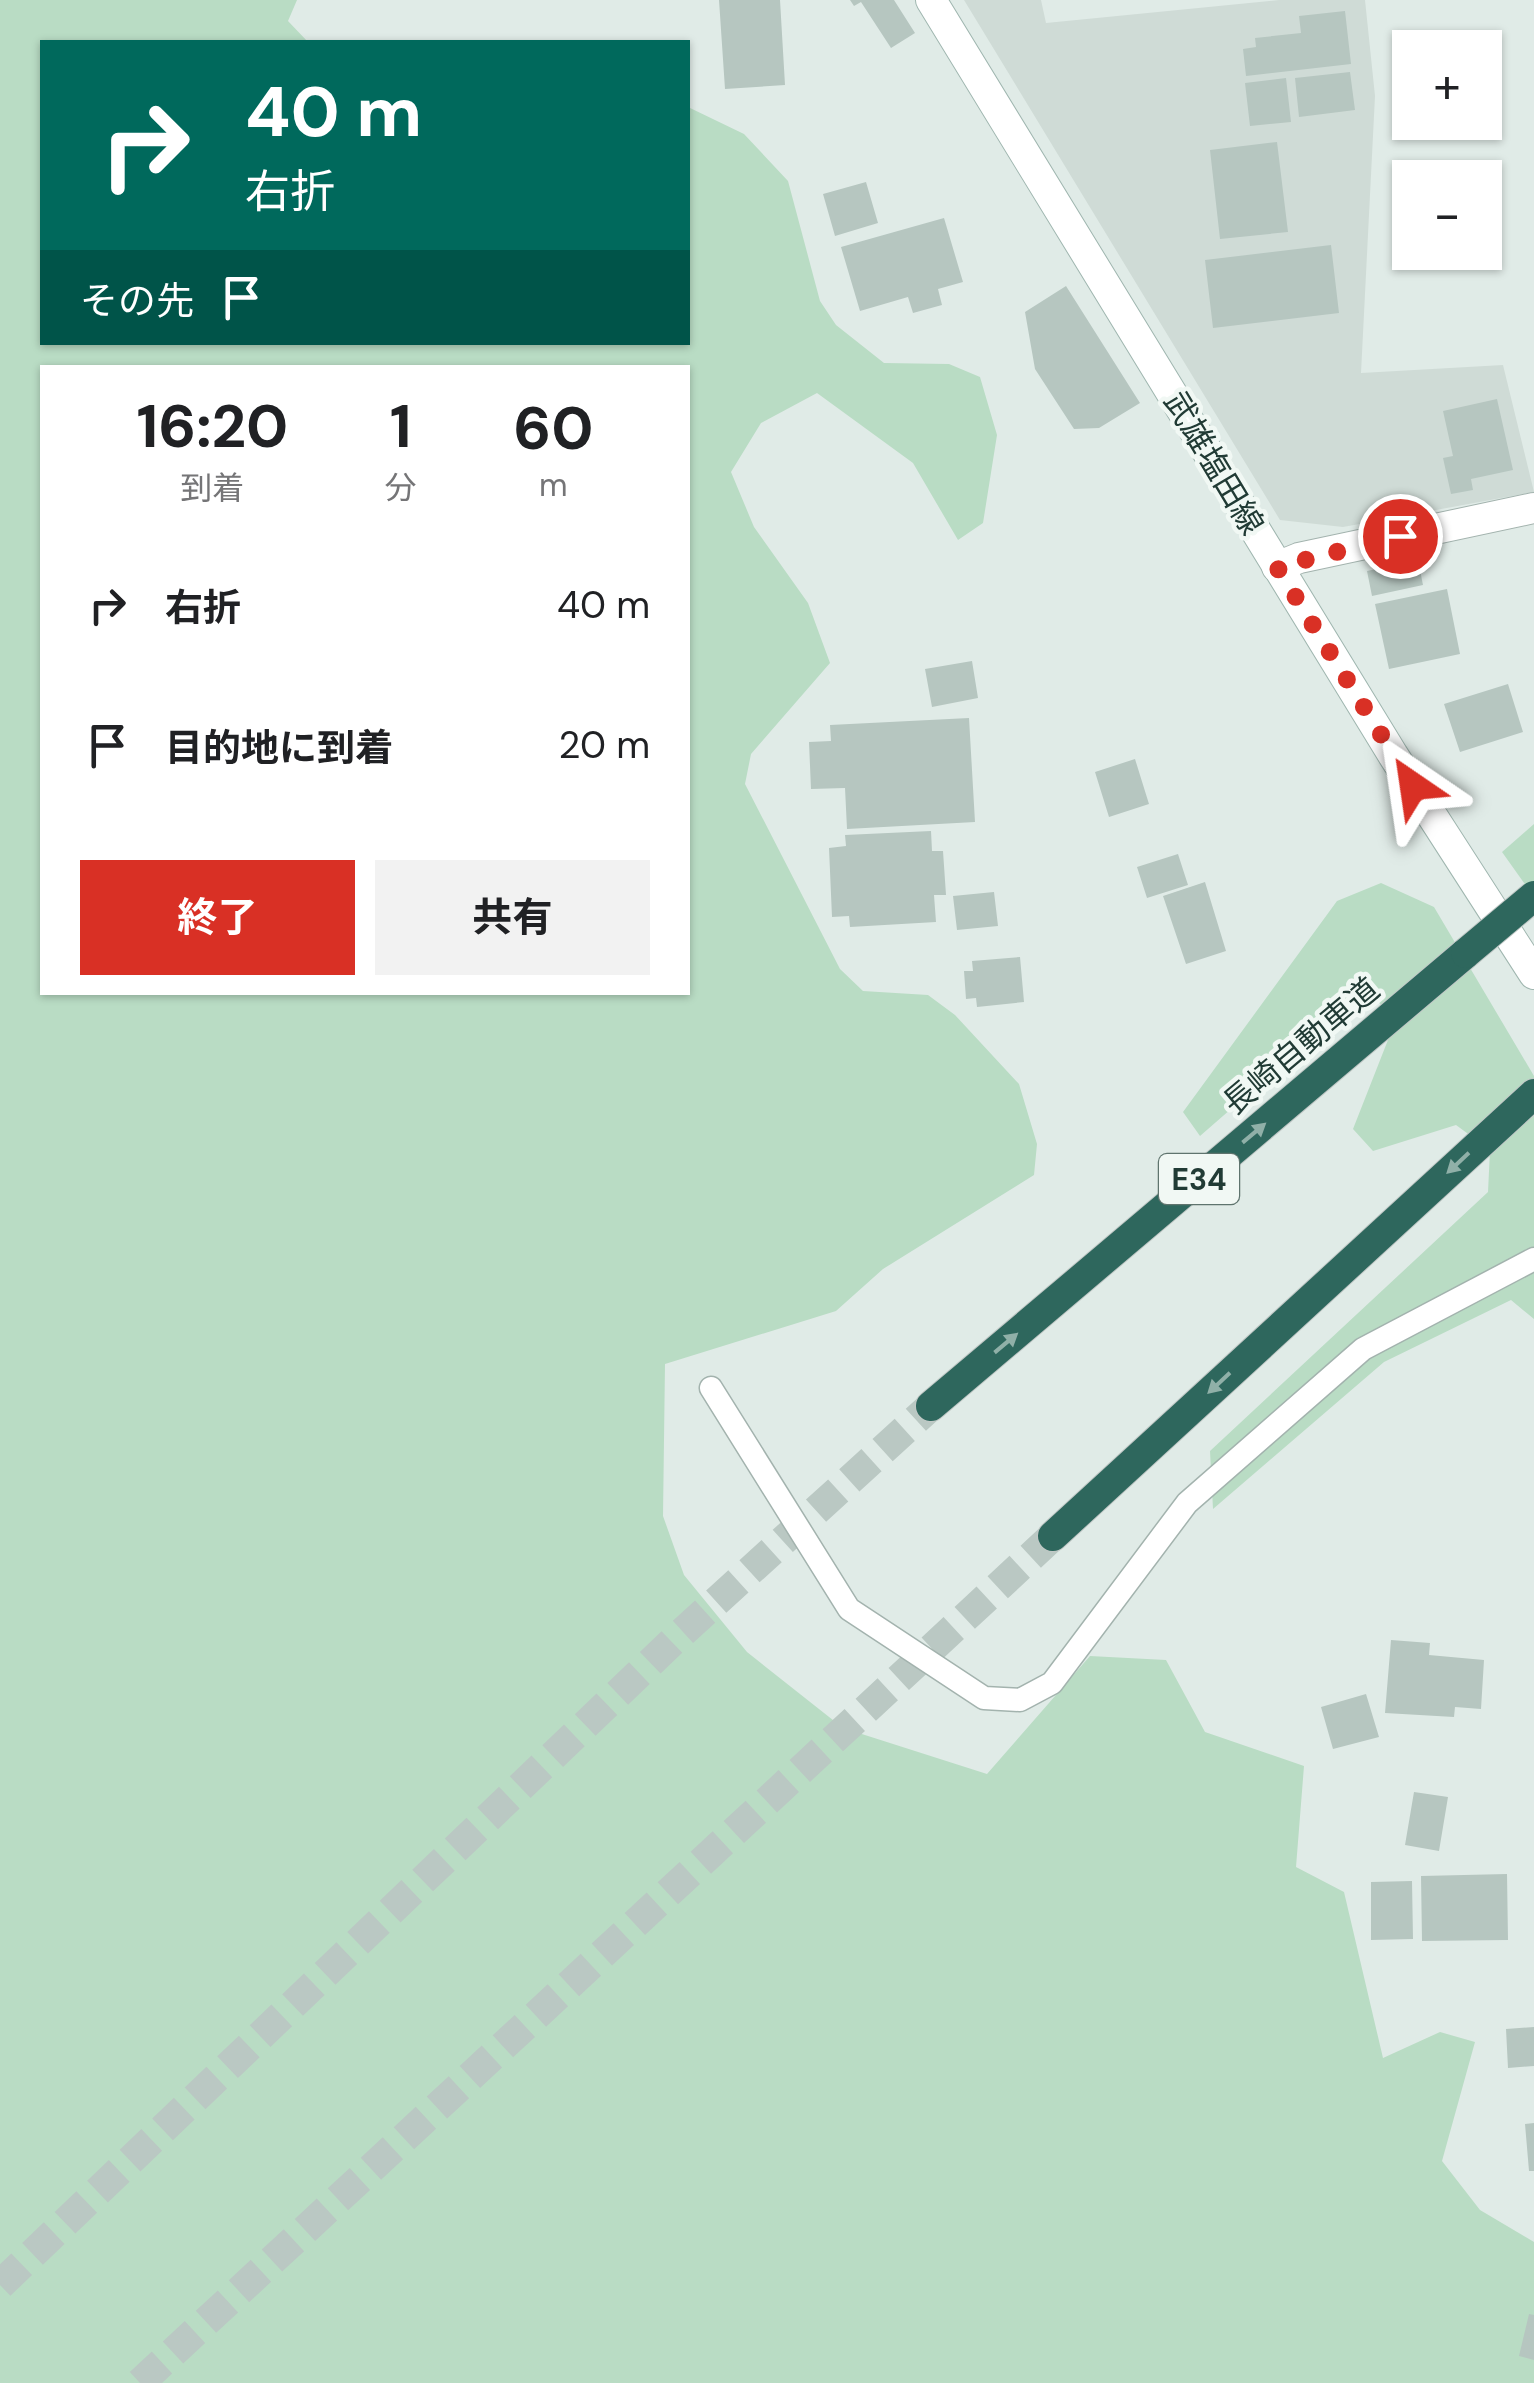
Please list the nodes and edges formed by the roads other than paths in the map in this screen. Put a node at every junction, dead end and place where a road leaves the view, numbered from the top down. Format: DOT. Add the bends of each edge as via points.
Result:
graph roads {
  1 [pos="931,0"];
  2 [pos="1534,508"];
  3 [pos="1277,567"];
  4 [pos="1534,896"];
  5 [pos="1534,974"];
  6 [pos="1532,1095"];
  7 [pos="1534,1259"];
  8 [pos="712,1388"];
  9 [pos="932,1406"];
  10 [pos="1053,1536"];
  1 -- 3 [label="main road, 武雄塩田線"];
  2 -- 3 [label="main road"];
  3 -- 5 [label="main road, 武雄塩田線"];
  9 -- 4 [label="highway, 長崎自動車道 / E34, one-way, bridge"];
  6 -- 10 [label="highway, one-way"];
  7 -- 8 [label="lane" via="1363,1349 1186,1504 1052,1683 1020,1700 984,1698 849,1608"];
}
